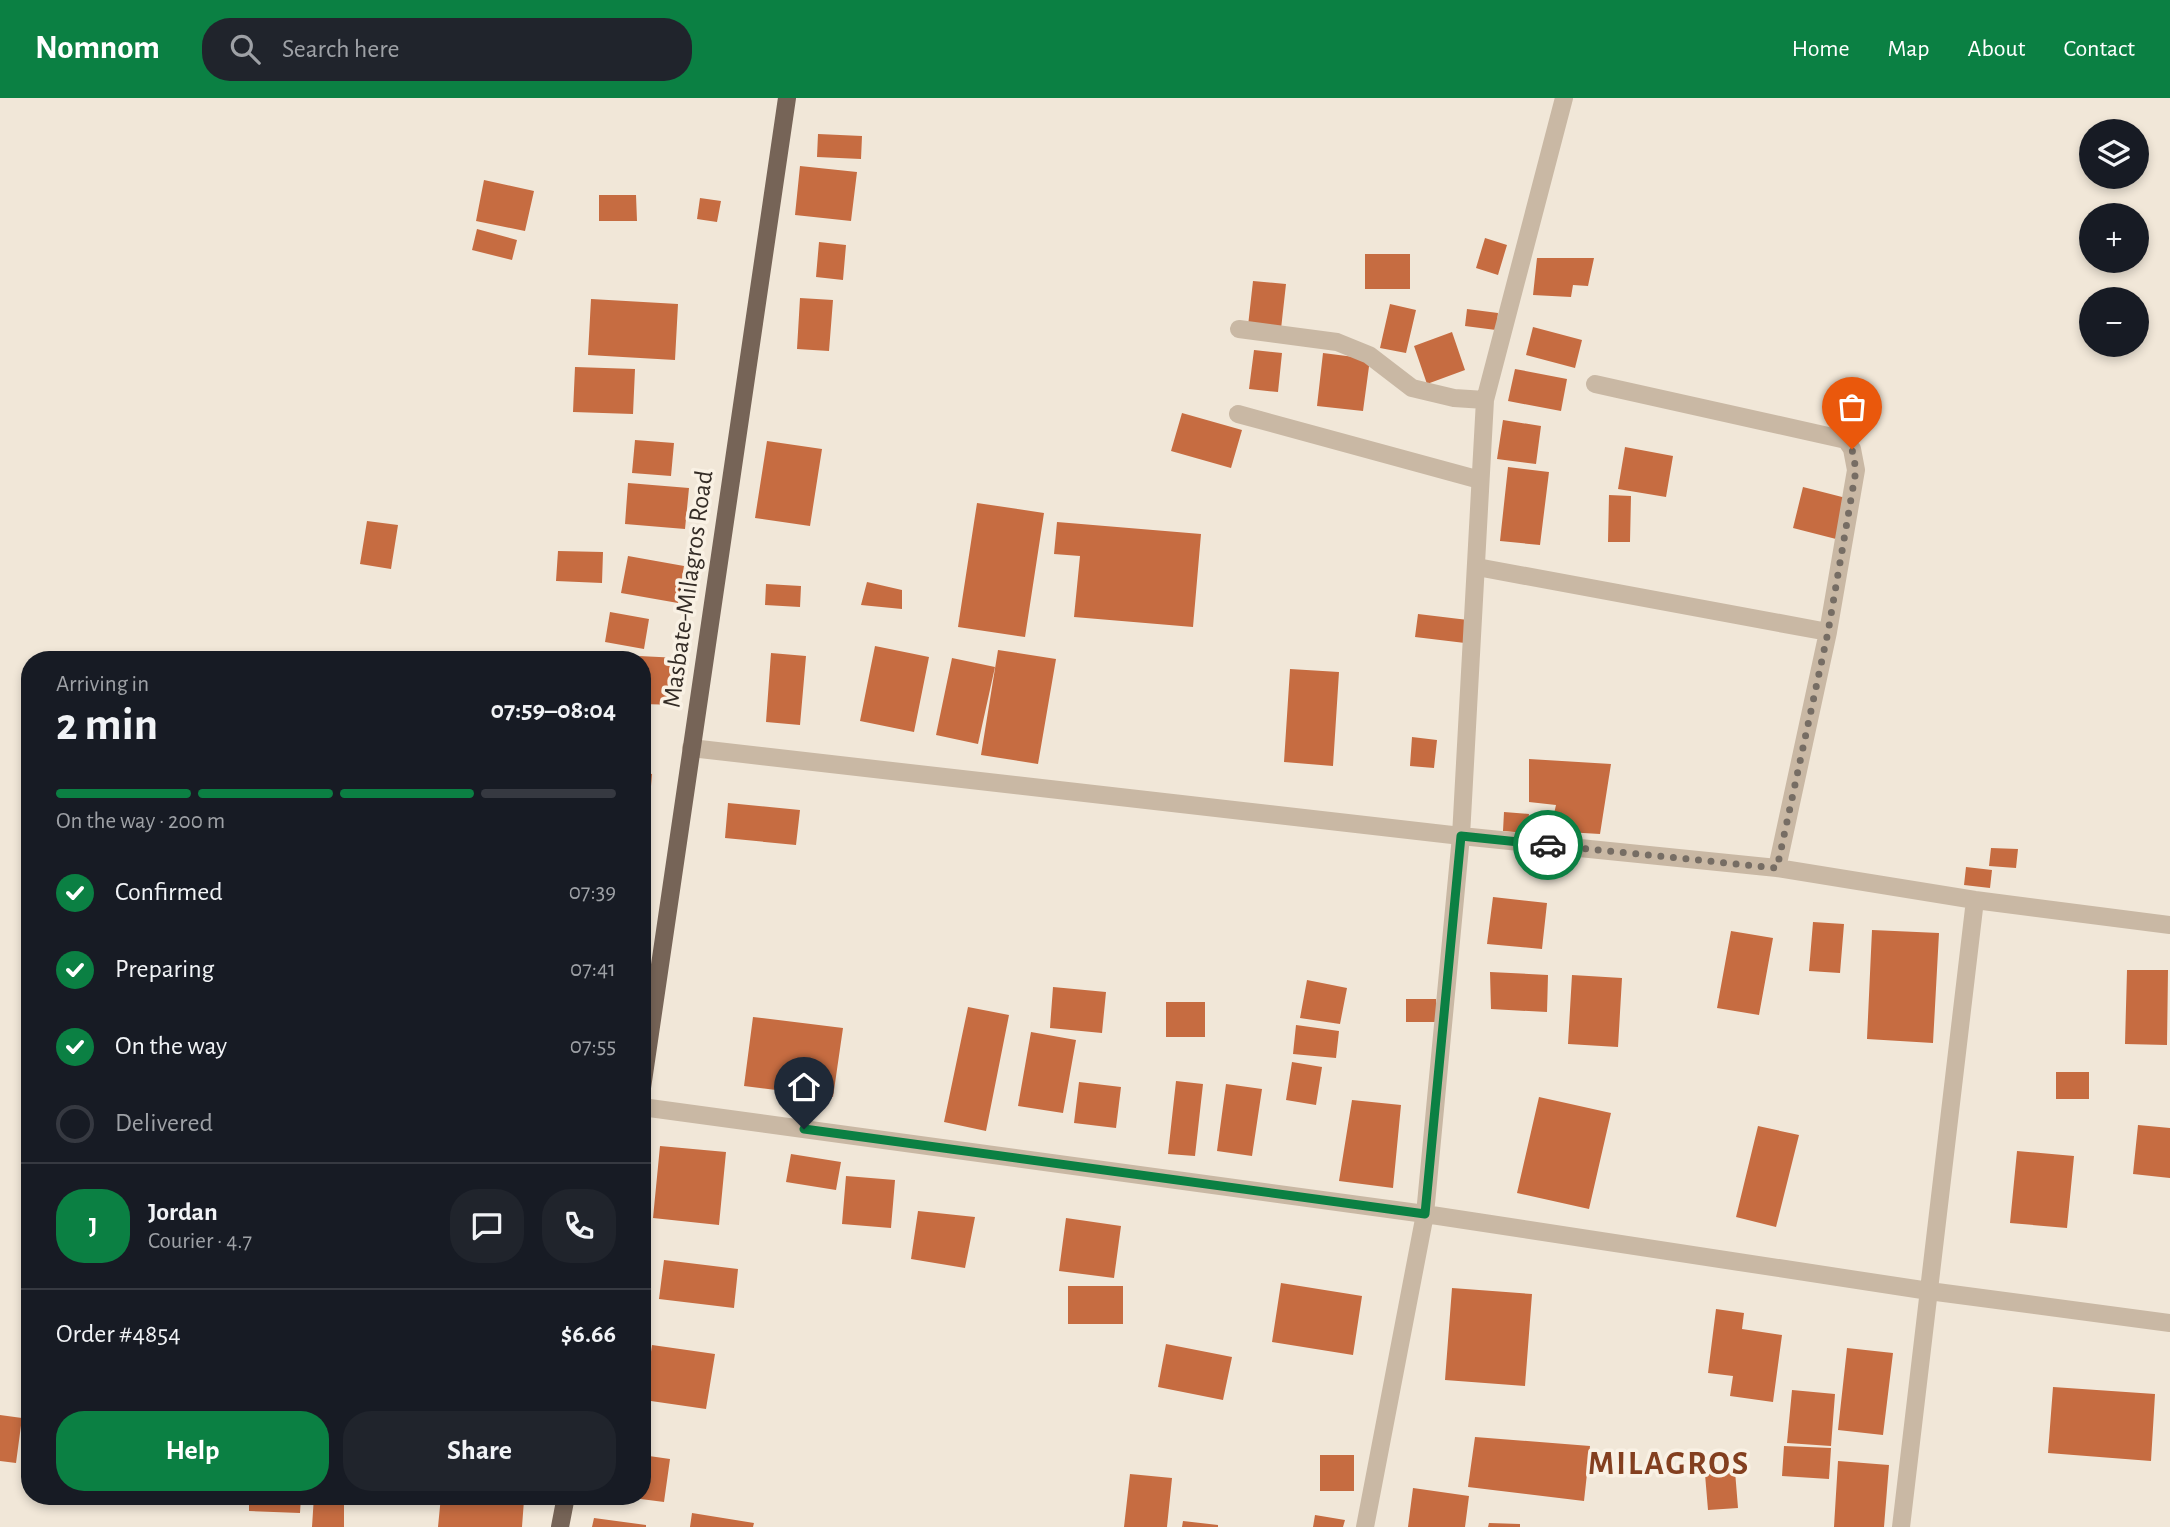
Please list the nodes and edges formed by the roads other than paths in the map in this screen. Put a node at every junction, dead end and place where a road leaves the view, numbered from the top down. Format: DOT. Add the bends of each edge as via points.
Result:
graph roads {
  1 [pos="787,98"];
  2 [pos="1563,98"];
  3 [pos="1239,329"];
  4 [pos="1595,384"];
  5 [pos="1485,400"];
  6 [pos="1238,414"];
  7 [pos="1480,480"];
  8 [pos="1477,567"];
  9 [pos="1828,632"];
  10 [pos="691,748"];
  11 [pos="1461,836"];
  12 [pos="1777,868"];
  13 [pos="1975,900"];
  14 [pos="2170,925"];
  15 [pos="651,1026"];
  16 [pos="651,1108"];
  17 [pos="1425,1214"];
  18 [pos="1929,1291"];
  19 [pos="2170,1323"];
  20 [pos="565,1505"];
  21 [pos="561,1527"];
  22 [pos="1365,1527"];
  23 [pos="1901,1527"];
  1 -- 10 [label="main road, Masbate-Milagros Road"];
  2 -- 5 [label="street"];
  3 -- 5 [label="street" via="1337,342 1369,355 1412,388"];
  4 -- 9 [label="street" via="1846,440 1856,470"];
  5 -- 7 [label="street"];
  6 -- 7 [label="street"];
  7 -- 8 [label="street"];
  8 -- 9 [label="street"];
  8 -- 11 [label="street"];
  9 -- 12 [label="street"];
  10 -- 11 [label="street"];
  10 -- 15 [label="main road, Masbate-Milagros Road"];
  11 -- 12 [label="street"];
  11 -- 17 [label="street"];
  12 -- 13 [label="street"];
  13 -- 14 [label="street"];
  13 -- 18 [label="street"];
  16 -- 17 [label="street"];
  17 -- 18 [label="street"];
  17 -- 22 [label="street"];
  18 -- 19 [label="street"];
  18 -- 23 [label="street"];
  20 -- 21 [label="main road"];
}
